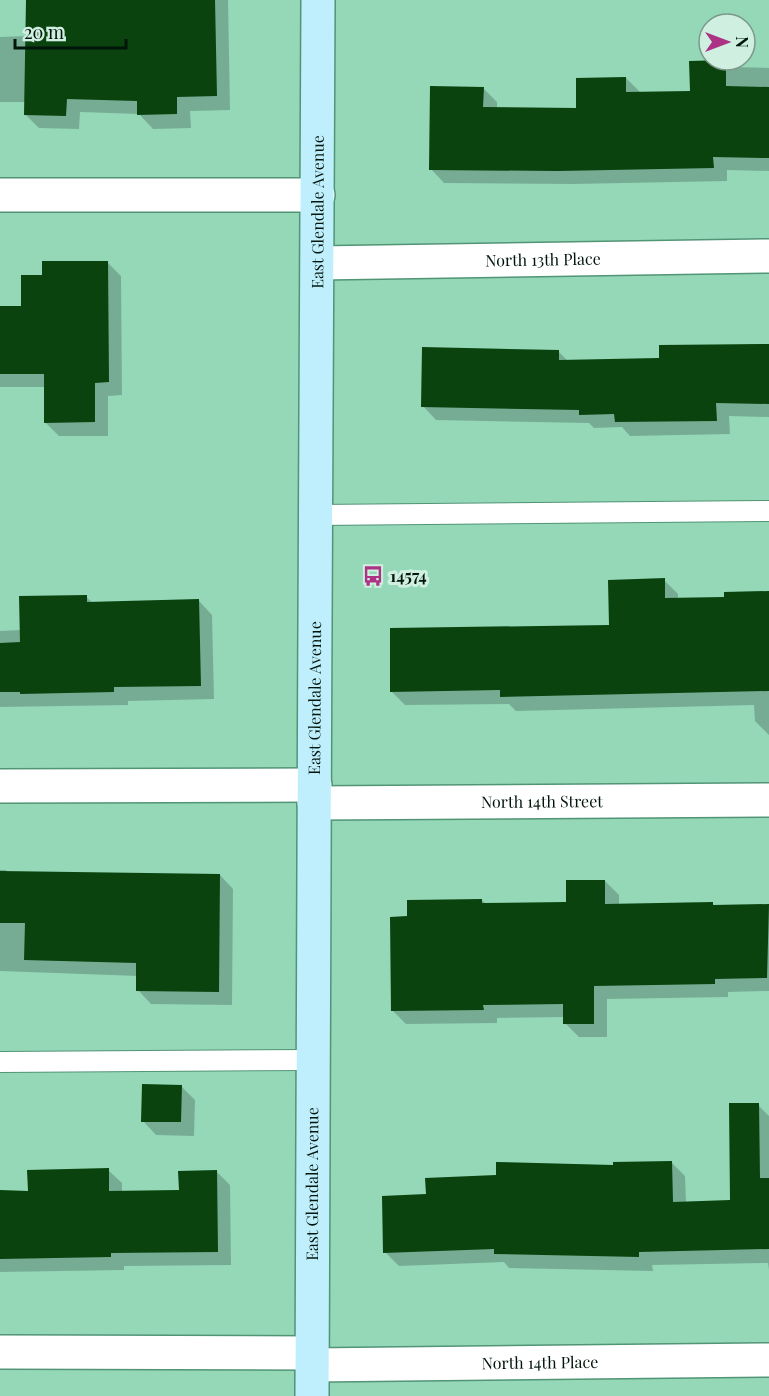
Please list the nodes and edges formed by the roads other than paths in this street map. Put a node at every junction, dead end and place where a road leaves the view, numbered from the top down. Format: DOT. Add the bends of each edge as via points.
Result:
graph roads {
  1 [pos="318,0"];
  2 [pos="0,195"];
  3 [pos="318,195"];
  4 [pos="769,256"];
  5 [pos="318,263"];
  6 [pos="769,512"];
  7 [pos="317,515"];
  8 [pos="0,786"];
  9 [pos="314,794"];
  10 [pos="769,801"];
  11 [pos="312,1060"];
  12 [pos="0,1062"];
  13 [pos="0,1352"];
  14 [pos="769,1360"];
  15 [pos="312,1372"];
  1 -- 3 [label="main road, East Glendale Avenue"];
  2 -- 3 [label="street"];
  3 -- 5 [label="main road, East Glendale Avenue"];
  4 -- 5 [label="street, North 13th Place"];
  5 -- 7 [label="main road, East Glendale Avenue"];
  6 -- 7 [label="lane"];
  7 -- 9 [label="main road, East Glendale Avenue"];
  8 -- 9 [label="street, North 14th Street"];
  9 -- 10 [label="street, North 14th Street"];
  9 -- 11 [label="main road, East Glendale Avenue"];
  11 -- 12 [label="lane"];
  11 -- 15 [label="main road, East Glendale Avenue"];
  13 -- 15 [label="street, North 14th Place"];
  14 -- 15 [label="street, North 14th Place"];
}
